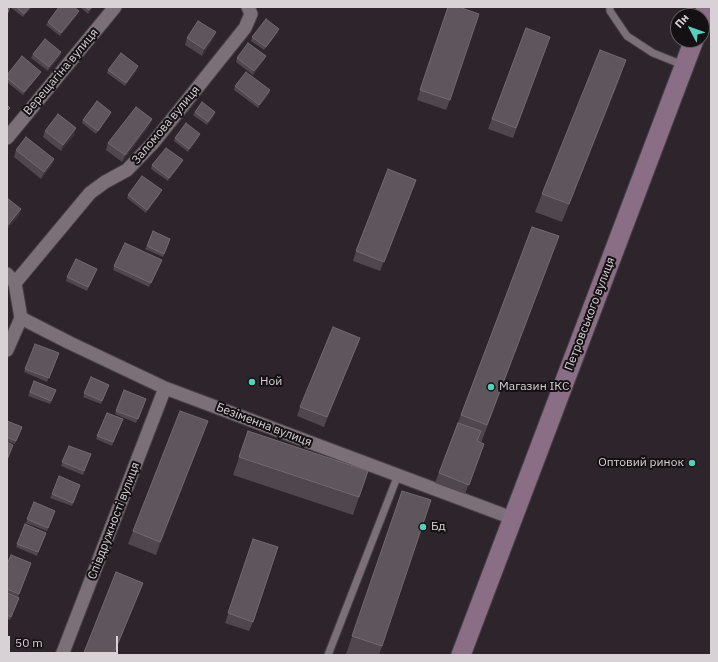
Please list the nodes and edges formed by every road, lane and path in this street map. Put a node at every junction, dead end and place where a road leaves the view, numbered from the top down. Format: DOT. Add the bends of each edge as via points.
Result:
graph roads {
  1 [pos="115,7"];
  2 [pos="248,7"];
  3 [pos="610,7"];
  4 [pos="691,48"];
  5 [pos="684,66"];
  6 [pos="7,138"];
  7 [pos="11,279"];
  8 [pos="21,318"];
  9 [pos="7,350"];
  10 [pos="165,388"];
  11 [pos="398,475"];
  12 [pos="512,518"];
  13 [pos="62,655"];
  14 [pos="328,655"];
  15 [pos="461,655"];
  1 -- 6 [label="street, Верещагіна вулиця"];
  2 -- 7 [label="street, Заломова вулиця" via="251,14 245,28 162,132 127,170 90,193"];
  3 -- 5 [label="lane" via="610,11 627,36 653,53"];
  4 -- 5 [label="main road, Петровського вулиця"];
  5 -- 12 [label="main road, Петровського вулиця"];
  7 -- 8 [label="street, Заломова вулиця"];
  8 -- 9 [label="street"];
  8 -- 10 [label="street, Безіменна вулиця"];
  10 -- 11 [label="street, Безіменна вулиця"];
  10 -- 13 [label="street, Співдружності вулиця"];
  11 -- 12 [label="street, Безіменна вулиця"];
  11 -- 14 [label="lane"];
  12 -- 15 [label="main road, Петровського вулиця"];
}
